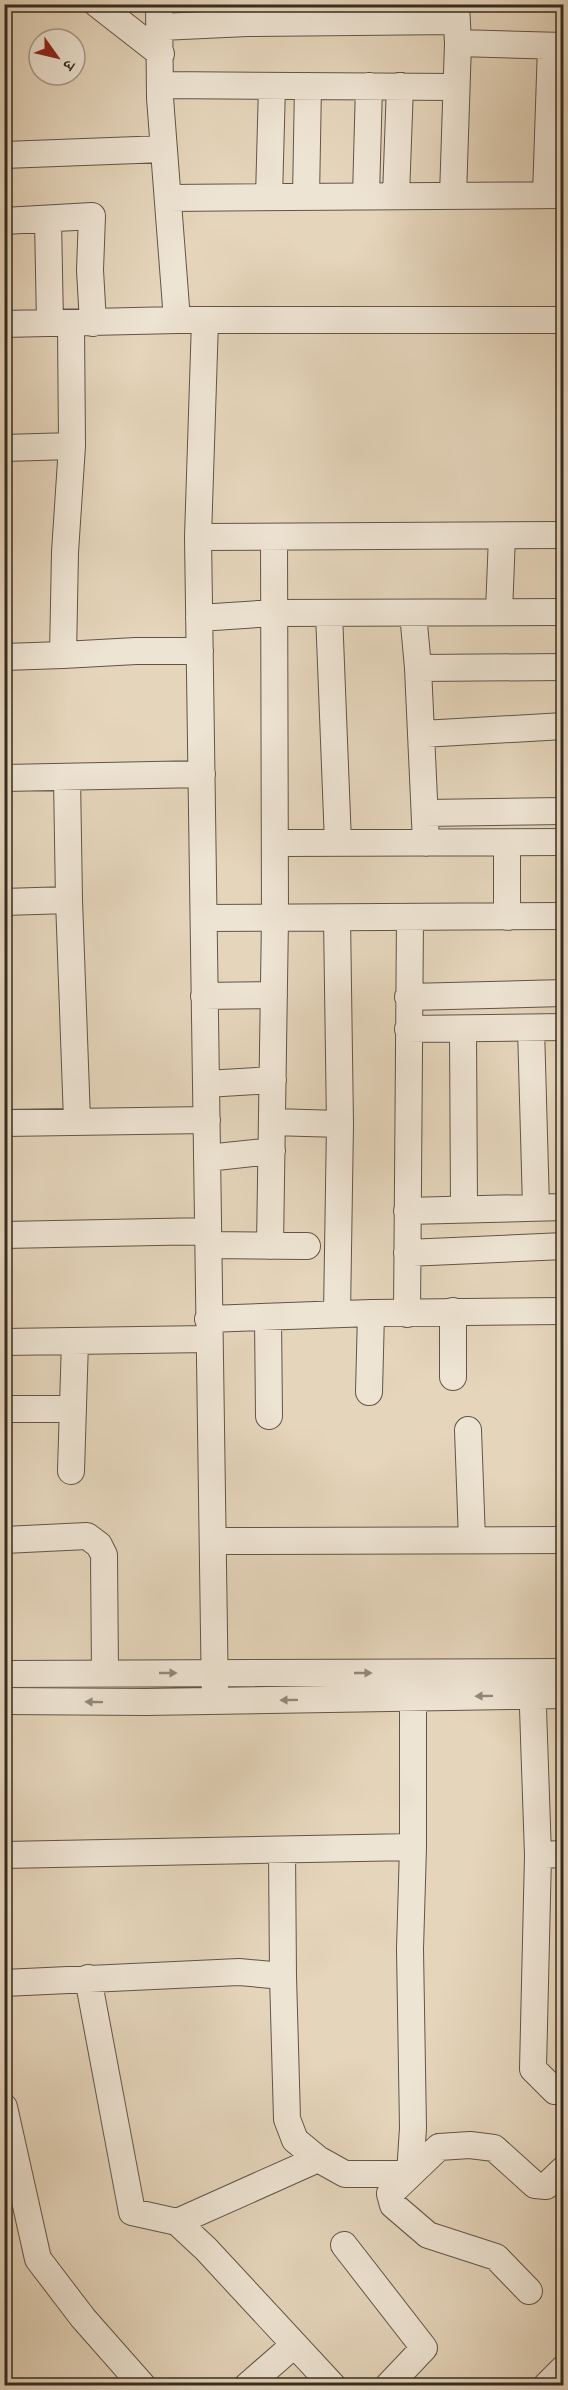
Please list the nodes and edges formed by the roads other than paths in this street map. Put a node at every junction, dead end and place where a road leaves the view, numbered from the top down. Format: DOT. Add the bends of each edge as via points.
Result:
graph roads {
  1 [pos="98,4"];
  2 [pos="391,13"];
  3 [pos="247,14"];
  4 [pos="315,14"];
  5 [pos="160,16"];
  6 [pos="457,23"];
  7 [pos="557,46"];
  8 [pos="161,54"];
  9 [pos="160,85"];
  10 [pos="272,86"];
  11 [pos="308,86"];
  12 [pos="369,86"];
  13 [pos="400,86"];
  14 [pos="455,87"];
  15 [pos="164,149"];
  16 [pos="4,155"];
  17 [pos="555,195"];
  18 [pos="366,196"];
  19 [pos="396,196"];
  20 [pos="453,196"];
  21 [pos="269,197"];
  22 [pos="306,197"];
  23 [pos="168,198"];
  24 [pos="48,220"];
  25 [pos="4,221"];
  26 [pos="177,320"];
  27 [pos="564,320"];
  28 [pos="205,321"];
  29 [pos="71,323"];
  30 [pos="4,324"];
  31 [pos="72,446"];
  32 [pos="4,448"];
  33 [pos="564,535"];
  34 [pos="502,536"];
  35 [pos="198,537"];
  36 [pos="274,537"];
  37 [pos="499,612"];
  38 [pos="564,612"];
  39 [pos="274,613"];
  40 [pos="329,613"];
  41 [pos="413,613"];
  42 [pos="199,618"];
  43 [pos="200,651"];
  44 [pos="63,655"];
  45 [pos="4,657"];
  46 [pos="564,667"];
  47 [pos="418,668"];
  48 [pos="564,726"];
  49 [pos="422,734"];
  50 [pos="202,774"];
  51 [pos="4,778"];
  52 [pos="67,778"];
  53 [pos="564,811"];
  54 [pos="425,813"];
  55 [pos="275,843"];
  56 [pos="338,843"];
  57 [pos="426,843"];
  58 [pos="507,843"];
  59 [pos="564,843"];
  60 [pos="69,900"];
  61 [pos="4,902"];
  62 [pos="507,916"];
  63 [pos="564,916"];
  64 [pos="410,917"];
  65 [pos="204,918"];
  66 [pos="275,918"];
  67 [pos="337,918"];
  68 [pos="564,993"];
  69 [pos="274,995"];
  70 [pos="204,996"];
  71 [pos="408,997"];
  72 [pos="564,1027"];
  73 [pos="531,1028"];
  74 [pos="408,1029"];
  75 [pos="463,1029"];
  76 [pos="273,1080"];
  77 [pos="206,1084"];
  78 [pos="77,1120"];
  79 [pos="207,1120"];
  80 [pos="272,1122"];
  81 [pos="4,1123"];
  82 [pos="340,1124"];
  83 [pos="272,1150"];
  84 [pos="207,1158"];
  85 [pos="536,1207"];
  86 [pos="564,1207"];
  87 [pos="464,1208"];
  88 [pos="407,1211"];
  89 [pos="4,1235"];
  90 [pos="208,1238"];
  91 [pos="270,1245"];
  92 [pos="307,1246"];
  93 [pos="564,1246"];
  94 [pos="407,1253"];
  95 [pos="453,1311"];
  96 [pos="564,1311"];
  97 [pos="371,1313"];
  98 [pos="337,1314"];
  99 [pos="407,1314"];
  100 [pos="268,1317"];
  101 [pos="208,1329"];
  102 [pos="75,1341"];
  103 [pos="4,1342"];
  104 [pos="453,1377"];
  105 [pos="369,1392"];
  106 [pos="4,1409"];
  107 [pos="72,1409"];
  108 [pos="269,1416"];
  109 [pos="468,1430"];
  110 [pos="70,1471"];
  111 [pos="4,1540"];
  112 [pos="472,1540"];
  113 [pos="564,1540"];
  114 [pos="213,1541"];
  115 [pos="564,1672"];
  116 [pos="105,1673"];
  117 [pos="215,1673"];
  118 [pos="4,1674"];
  119 [pos="532,1684"];
  120 [pos="564,1695"];
  121 [pos="412,1698"];
  122 [pos="4,1701"];
  123 [pos="215,1701"];
  124 [pos="413,1848"];
  125 [pos="282,1850"];
  126 [pos="564,1854"];
  127 [pos="4,1855"];
  128 [pos="538,1856"];
  129 [pos="283,1976"];
  130 [pos="88,1978"];
  131 [pos="4,1983"];
  132 [pos="561,2092"];
  133 [pos="4,2107"];
  134 [pos="318,2159"];
  135 [pos="564,2169"];
  136 [pos="410,2174"];
  137 [pos="177,2222"];
  138 [pos="344,2245"];
  139 [pos="529,2291"];
  140 [pos="294,2345"];
  141 [pos="564,2368"];
  142 [pos="143,2385"];
  143 [pos="247,2385"];
  144 [pos="333,2385"];
  145 [pos="388,2385"];
  146 [pos="546,2385"];
  1 -- 8 [label="street"];
  2 -- 4 [label="street"];
  2 -- 6 [label="street"];
  3 -- 4 [label="street"];
  3 -- 5 [label="street"];
  5 -- 8 [label="street"];
  6 -- 7 [label="street"];
  6 -- 14 [label="street"];
  7 -- 17 [label="street"];
  8 -- 9 [label="street"];
  9 -- 10 [label="street"];
  9 -- 15 [label="street"];
  10 -- 11 [label="street"];
  10 -- 21 [label="street"];
  11 -- 12 [label="street"];
  11 -- 22 [label="street"];
  12 -- 13 [label="street"];
  12 -- 18 [label="street"];
  13 -- 14 [label="street"];
  13 -- 19 [label="street"];
  14 -- 20 [label="street"];
  15 -- 16 [label="street"];
  15 -- 23 [label="street"];
  17 -- 20 [label="street"];
  18 -- 19 [label="street"];
  18 -- 22 [label="street"];
  19 -- 20 [label="street"];
  21 -- 22 [label="street"];
  21 -- 23 [label="street"];
  23 -- 26 [label="street"];
  24 -- 25 [label="street"];
  24 -- 29 [label="street"];
  24 -- 29 [label="street" via="92,216 90,270"];
  26 -- 28 [label="street"];
  26 -- 29 [label="street"];
  27 -- 28 [label="street"];
  28 -- 35 [label="street"];
  29 -- 30 [label="street"];
  29 -- 31 [label="street"];
  31 -- 32 [label="street"];
  31 -- 44 [label="street"];
  33 -- 34 [label="street"];
  34 -- 36 [label="street"];
  34 -- 37 [label="street"];
  35 -- 36 [label="street"];
  35 -- 42 [label="street"];
  36 -- 39 [label="street"];
  37 -- 38 [label="street"];
  37 -- 41 [label="street"];
  39 -- 40 [label="street"];
  39 -- 42 [label="street"];
  39 -- 55 [label="street"];
  40 -- 41 [label="street"];
  40 -- 56 [label="street"];
  41 -- 47 [label="street"];
  42 -- 43 [label="street"];
  43 -- 44 [label="street"];
  43 -- 50 [label="street"];
  44 -- 45 [label="street"];
  46 -- 47 [label="street"];
  47 -- 49 [label="street"];
  48 -- 49 [label="street"];
  49 -- 54 [label="street"];
  50 -- 52 [label="street"];
  50 -- 65 [label="street"];
  51 -- 52 [label="street"];
  52 -- 60 [label="street"];
  53 -- 54 [label="street"];
  54 -- 57 [label="street"];
  55 -- 56 [label="street"];
  55 -- 66 [label="street"];
  56 -- 57 [label="street"];
  57 -- 58 [label="street"];
  58 -- 59 [label="street"];
  58 -- 62 [label="street"];
  60 -- 61 [label="street"];
  60 -- 78 [label="street"];
  62 -- 63 [label="street"];
  62 -- 64 [label="street"];
  64 -- 67 [label="street"];
  64 -- 71 [label="street"];
  65 -- 66 [label="street"];
  65 -- 70 [label="street"];
  66 -- 67 [label="street"];
  66 -- 69 [label="street"];
  67 -- 82 [label="street"];
  68 -- 71 [label="street"];
  69 -- 70 [label="street"];
  69 -- 76 [label="street"];
  70 -- 77 [label="street"];
  71 -- 74 [label="street"];
  72 -- 73 [label="street"];
  73 -- 75 [label="street"];
  73 -- 85 [label="street"];
  74 -- 75 [label="street"];
  74 -- 88 [label="street"];
  75 -- 87 [label="street"];
  76 -- 77 [label="street"];
  76 -- 80 [label="street"];
  77 -- 79 [label="street"];
  78 -- 79 [label="street"];
  78 -- 81 [label="street"];
  79 -- 84 [label="street"];
  80 -- 82 [label="street"];
  80 -- 83 [label="street"];
  82 -- 98 [label="street"];
  83 -- 84 [label="street"];
  83 -- 91 [label="street"];
  84 -- 90 [label="street"];
  85 -- 86 [label="street"];
  85 -- 87 [label="street"];
  87 -- 88 [label="street"];
  88 -- 94 [label="street"];
  89 -- 90 [label="street"];
  90 -- 91 [label="street"];
  90 -- 101 [label="street"];
  91 -- 92 [label="street"];
  93 -- 94 [label="street"];
  94 -- 99 [label="street"];
  95 -- 96 [label="street"];
  95 -- 99 [label="street"];
  95 -- 104 [label="street"];
  97 -- 98 [label="street"];
  97 -- 99 [label="street"];
  97 -- 105 [label="street"];
  98 -- 100 [label="street"];
  100 -- 101 [label="street"];
  100 -- 108 [label="street"];
  101 -- 102 [label="street"];
  101 -- 114 [label="street"];
  102 -- 103 [label="street"];
  102 -- 107 [label="street"];
  106 -- 107 [label="street"];
  107 -- 110 [label="street"];
  109 -- 112 [label="street"];
  111 -- 116 [label="street" via="87,1536 99,1545 104,1555"];
  112 -- 113 [label="street"];
  112 -- 114 [label="street"];
  114 -- 117 [label="street"];
  115 -- 119 [label="street"];
  116 -- 117 [label="street, one-way"];
  116 -- 118 [label="street"];
  117 -- 119 [label="street, one-way"];
  117 -- 123 [label="street"];
  119 -- 120 [label="street"];
  119 -- 121 [label="street, one-way"];
  119 -- 128 [label="street"];
  121 -- 123 [label="street, one-way"];
  121 -- 124 [label="street"];
  123 -- 122 [label="street, one-way"];
  124 -- 125 [label="street"];
  124 -- 136 [label="street"];
  125 -- 127 [label="street"];
  125 -- 129 [label="street"];
  126 -- 128 [label="street"];
  128 -- 132 [label="street" via="534,2069"];
  129 -- 130 [label="street" via="239,1972"];
  129 -- 134 [label="street" via="287,2119 295,2140"];
  130 -- 131 [label="street"];
  130 -- 137 [label="street" via="132,2211"];
  133 -- 142 [label="street" via="38,2259 82,2318"];
  134 -- 136 [label="street" via="345,2174"];
  134 -- 137 [label="street"];
  135 -- 136 [label="street" via="546,2186 535,2185 494,2148 470,2145 439,2147"];
  136 -- 139 [label="street" via="390,2194 393,2205 428,2235 496,2257"];
  137 -- 140 [label="street"];
  138 -- 145 [label="street" via="424,2348"];
  140 -- 143 [label="street"];
  140 -- 144 [label="street"];
  141 -- 146 [label="street"];
}
